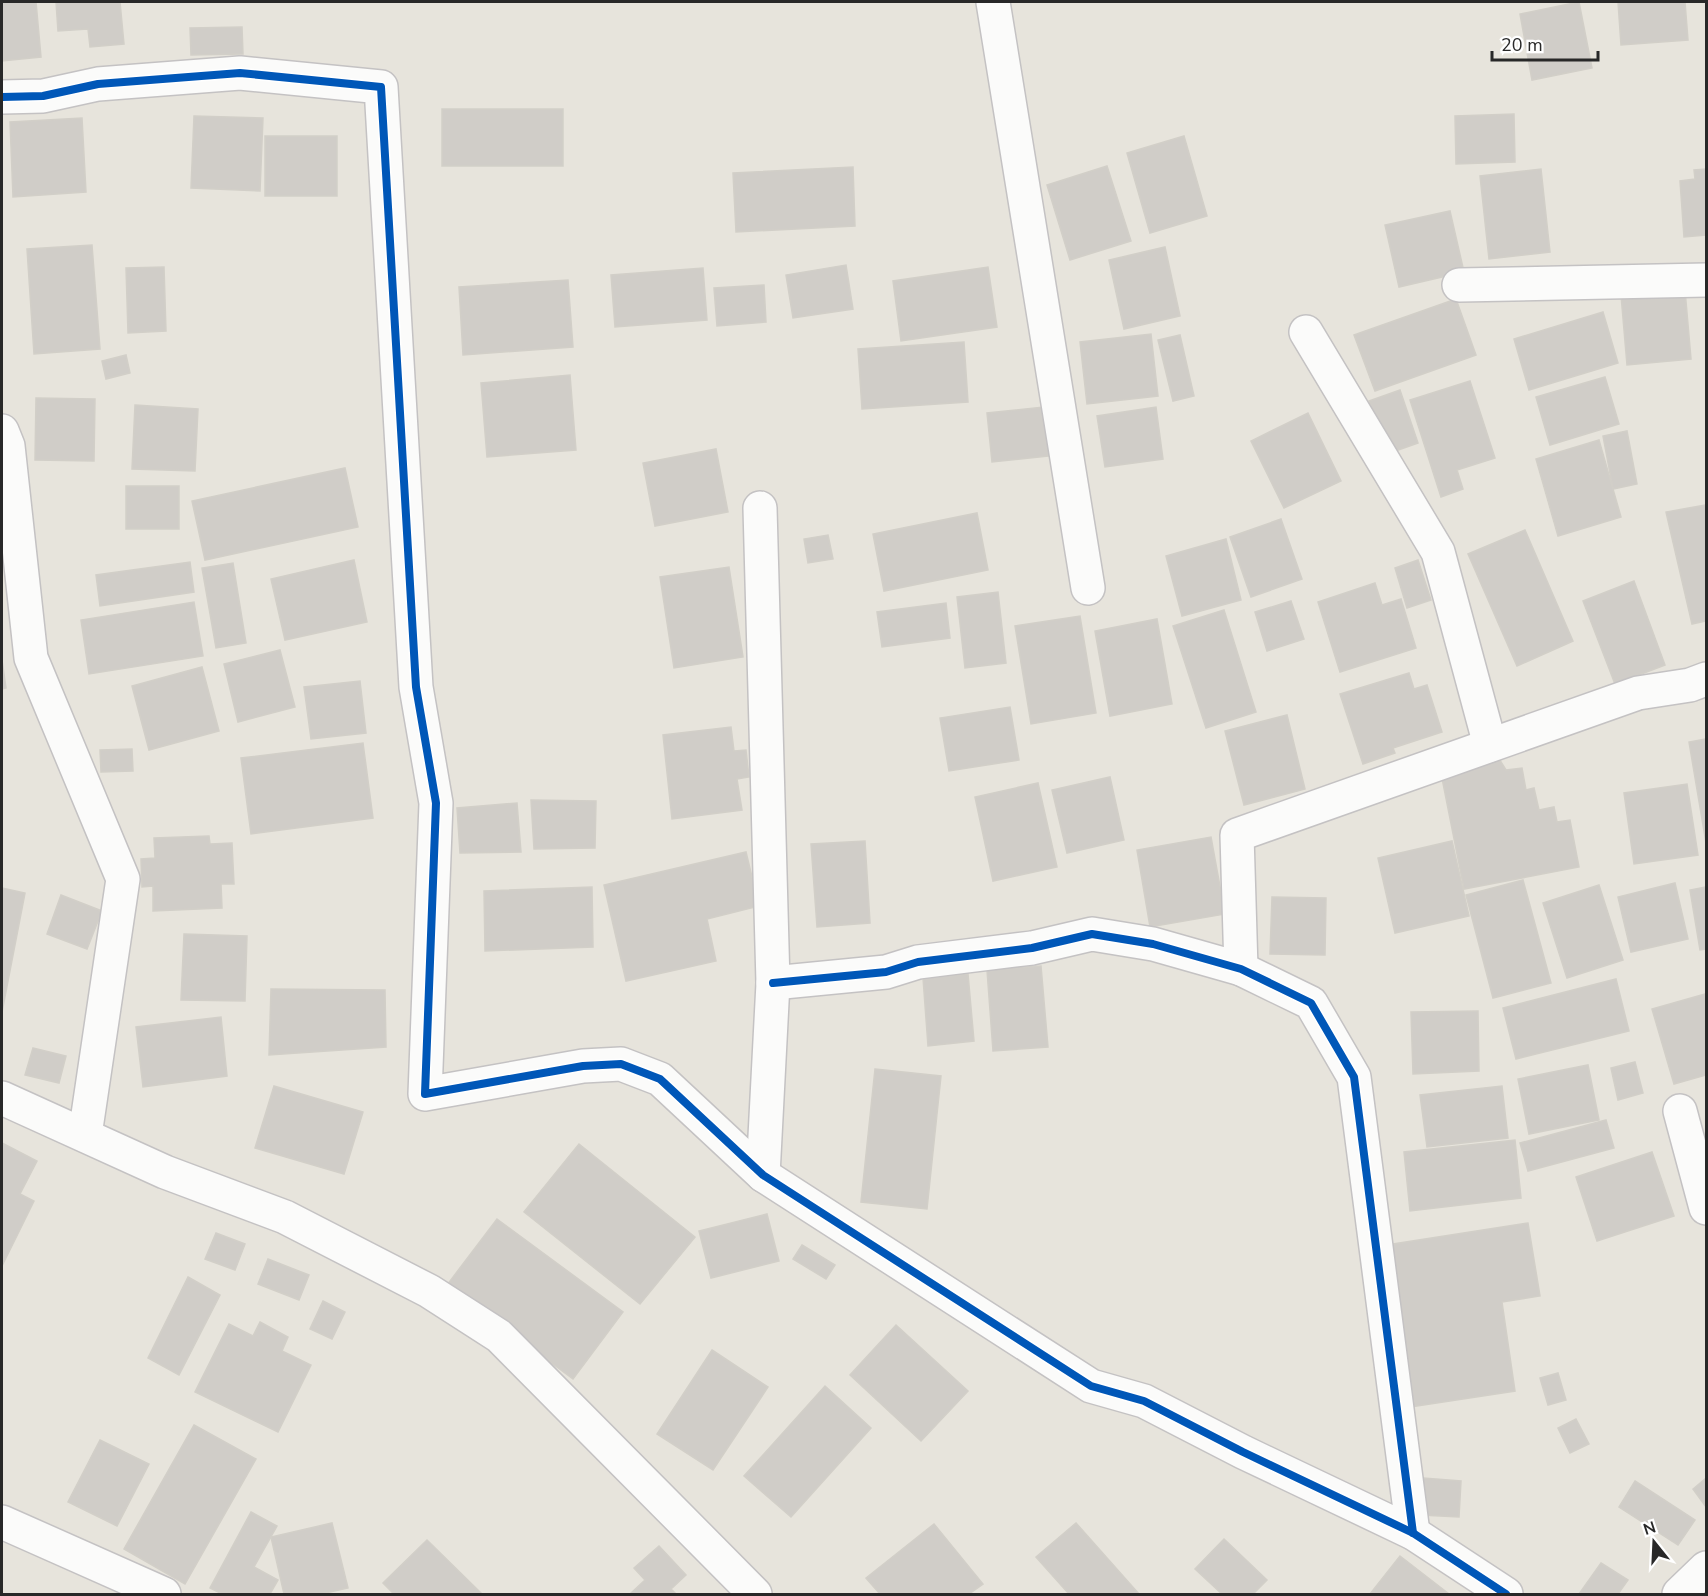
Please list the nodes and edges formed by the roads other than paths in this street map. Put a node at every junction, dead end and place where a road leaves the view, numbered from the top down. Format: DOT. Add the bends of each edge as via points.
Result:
graph roads {
  1 [pos="993,2"];
  2 [pos="2,97"];
  3 [pos="1707,280"];
  4 [pos="1460,285"];
  5 [pos="1306,332"];
  6 [pos="2,431"];
  7 [pos="760,508"];
  8 [pos="1088,588"];
  9 [pos="1707,679"];
  10 [pos="1490,745"];
  11 [pos="1241,969"];
  12 [pos="773,983"];
  13 [pos="2,1098"];
  14 [pos="1680,1111"];
  15 [pos="85,1135"];
  16 [pos="763,1175"];
  17 [pos="1707,1208"];
  18 [pos="4,1529"];
  19 [pos="1413,1533"];
  20 [pos="1707,1568"];
  21 [pos="164,1594"];
  22 [pos="755,1594"];
  23 [pos="1506,1594"];
  24 [pos="1678,1594"];
  1 -- 8 [label="street"];
  2 -- 16 [label="street" via="43,96 98,84 240,73 381,87 416,687 436,803 425,1094 583,1066 621,1064 660,1079"];
  3 -- 4 [label="street"];
  5 -- 10 [label="street" via="1438,552"];
  6 -- 15 [label="street" via="8,446 32,658 123,879"];
  7 -- 12 [label="street"];
  9 -- 10 [label="street" via="1689,686 1638,693"];
  10 -- 11 [label="street" via="1238,836"];
  11 -- 12 [label="street" via="1153,944 1092,934 1032,948 918,962 886,972"];
  11 -- 19 [label="street" via="1311,1003 1354,1077"];
  12 -- 16 [label="street"];
  13 -- 15 [label="street"];
  14 -- 17 [label="street"];
  15 -- 22 [label="street" via="165,1172 285,1217 429,1291 499,1336"];
  16 -- 19 [label="street" via="1091,1386 1144,1401"];
  18 -- 21 [label="street"];
  19 -- 23 [label="street"];
  20 -- 24 [label="street"];
}
